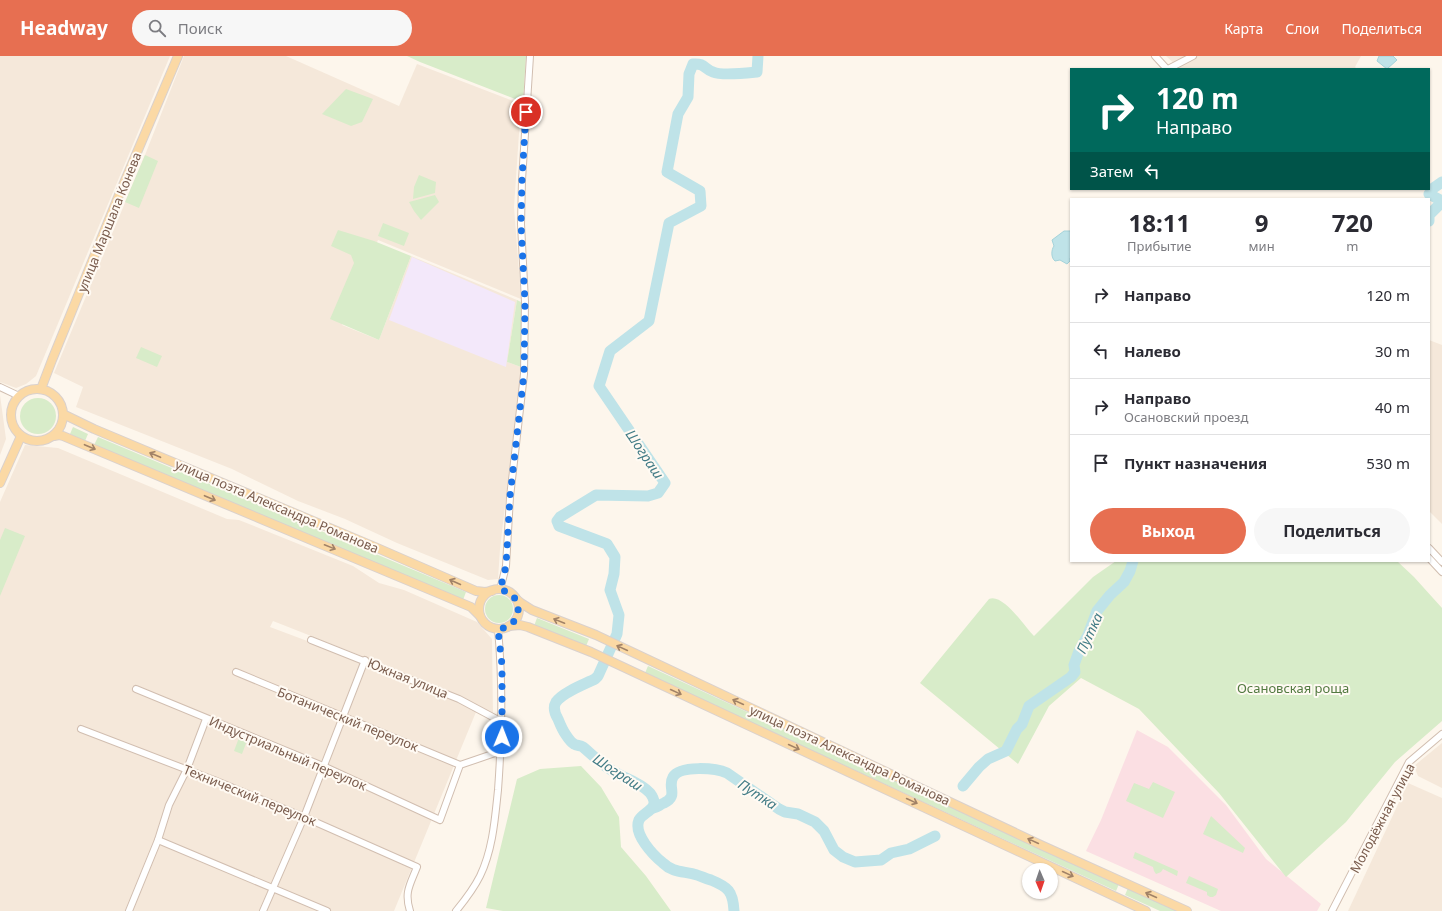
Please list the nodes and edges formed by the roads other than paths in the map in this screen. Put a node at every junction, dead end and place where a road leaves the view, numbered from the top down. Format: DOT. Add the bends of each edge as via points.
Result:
graph roads {
  1 [pos="178,56"];
  2 [pos="530,56"];
  3 [pos="1155,56"];
  4 [pos="1193,56"];
  5 [pos="1167,68"];
  6 [pos="1170,68"];
  7 [pos="0,387"];
  8 [pos="41,389"];
  9 [pos="19,396"];
  10 [pos="64,414"];
  11 [pos="21,436"];
  12 [pos="54,436"];
  13 [pos="0,483"];
  14 [pos="1430,549"];
  15 [pos="1430,559"];
  16 [pos="1442,562"];
  17 [pos="1442,572"];
  18 [pos="496,590"];
  19 [pos="515,598"];
  20 [pos="480,616"];
  21 [pos="509,626"];
  22 [pos="498,629"];
  23 [pos="311,640"];
  24 [pos="365,660"];
  25 [pos="236,672"];
  26 [pos="136,689"];
  27 [pos="342,716"];
  28 [pos="206,719"];
  29 [pos="502,722"];
  30 [pos="81,729"];
  31 [pos="1442,734"];
  32 [pos="501,751"];
  33 [pos="460,765"];
  34 [pos="323,766"];
  35 [pos="186,769"];
  36 [pos="304,817"];
  37 [pos="158,840"];
  38 [pos="272,889"];
  39 [pos="129,911"];
  40 [pos="263,911"];
  41 [pos="327,911"];
  42 [pos="410,911"];
  43 [pos="456,911"];
  44 [pos="1146,911"];
  45 [pos="1187,911"];
  46 [pos="1332,911"];
  1 -- 8 [label="main road, улица Маршала Конева"];
  2 -- 18 [label="street" via="521,195 525,302 524,374 510,496 506,566"];
  3 -- 5 [label="street"];
  4 -- 6 [label="street"];
  7 -- 9 [label="street"];
  8 -- 9 [label="main road" via="28,391"];
  8 -- 10 [label="main road" via="57,398"];
  9 -- 11 [label="main road" via="13,405 11,416 13,426"];
  10 -- 12 [label="main road" via="62,424"];
  18 -- 10 [label="main road, улица поэта Александра Романова, one-way" via="476,591"];
  11 -- 12 [label="main road" via="36,442"];
  11 -- 13 [label="main road"];
  12 -- 20 [label="main road, улица поэта Александра Романова, one-way" via="63,436 357,558 471,607"];
  14 -- 16 [label="street"];
  15 -- 17 [label="street"];
  18 -- 19 [label="main road" via="507,592"];
  18 -- 20 [label="main road" via="482,600"];
  19 -- 21 [label="main road" via="518,612"];
  45 -- 19 [label="main road, улица поэта Александра Романова, one-way" via="596,636 532,610"];
  20 -- 22 [label="main road" via="488,626"];
  21 -- 22 [label="main road"];
  21 -- 44 [label="main road, улица поэта Александра Романова, one-way" via="528,627 591,652"];
  22 -- 29 [label="street" via="502,665"];
  23 -- 24 [label="street, Южная улица"];
  24 -- 27 [label="street"];
  24 -- 29 [label="street, Южная улица" via="459,699"];
  25 -- 27 [label="street, Ботанический переулок"];
  26 -- 28 [label="street, Индустриальный переулок"];
  27 -- 33 [label="street, Ботанический переулок"];
  27 -- 34 [label="street"];
  28 -- 34 [label="street, Индустриальный переулок"];
  28 -- 35 [label="street"];
  29 -- 32 [label="street"];
  30 -- 35 [label="street, Технический переулок"];
  31 -- 46 [label="street, Молодёжная улица" via="1409,762"];
  32 -- 33 [label="street"];
  32 -- 43 [label="street" via="490,845 480,875"];
  33 -- 34 [label="street, Индустриальный переулок" via="440,820"];
  34 -- 36 [label="street"];
  35 -- 36 [label="street, Технический переулок"];
  35 -- 37 [label="street" via="169,805"];
  36 -- 38 [label="street"];
  36 -- 42 [label="street, Технический переулок" via="417,867 407,892"];
  37 -- 38 [label="street"];
  37 -- 39 [label="street"];
  38 -- 40 [label="street"];
  38 -- 41 [label="street"];
}
